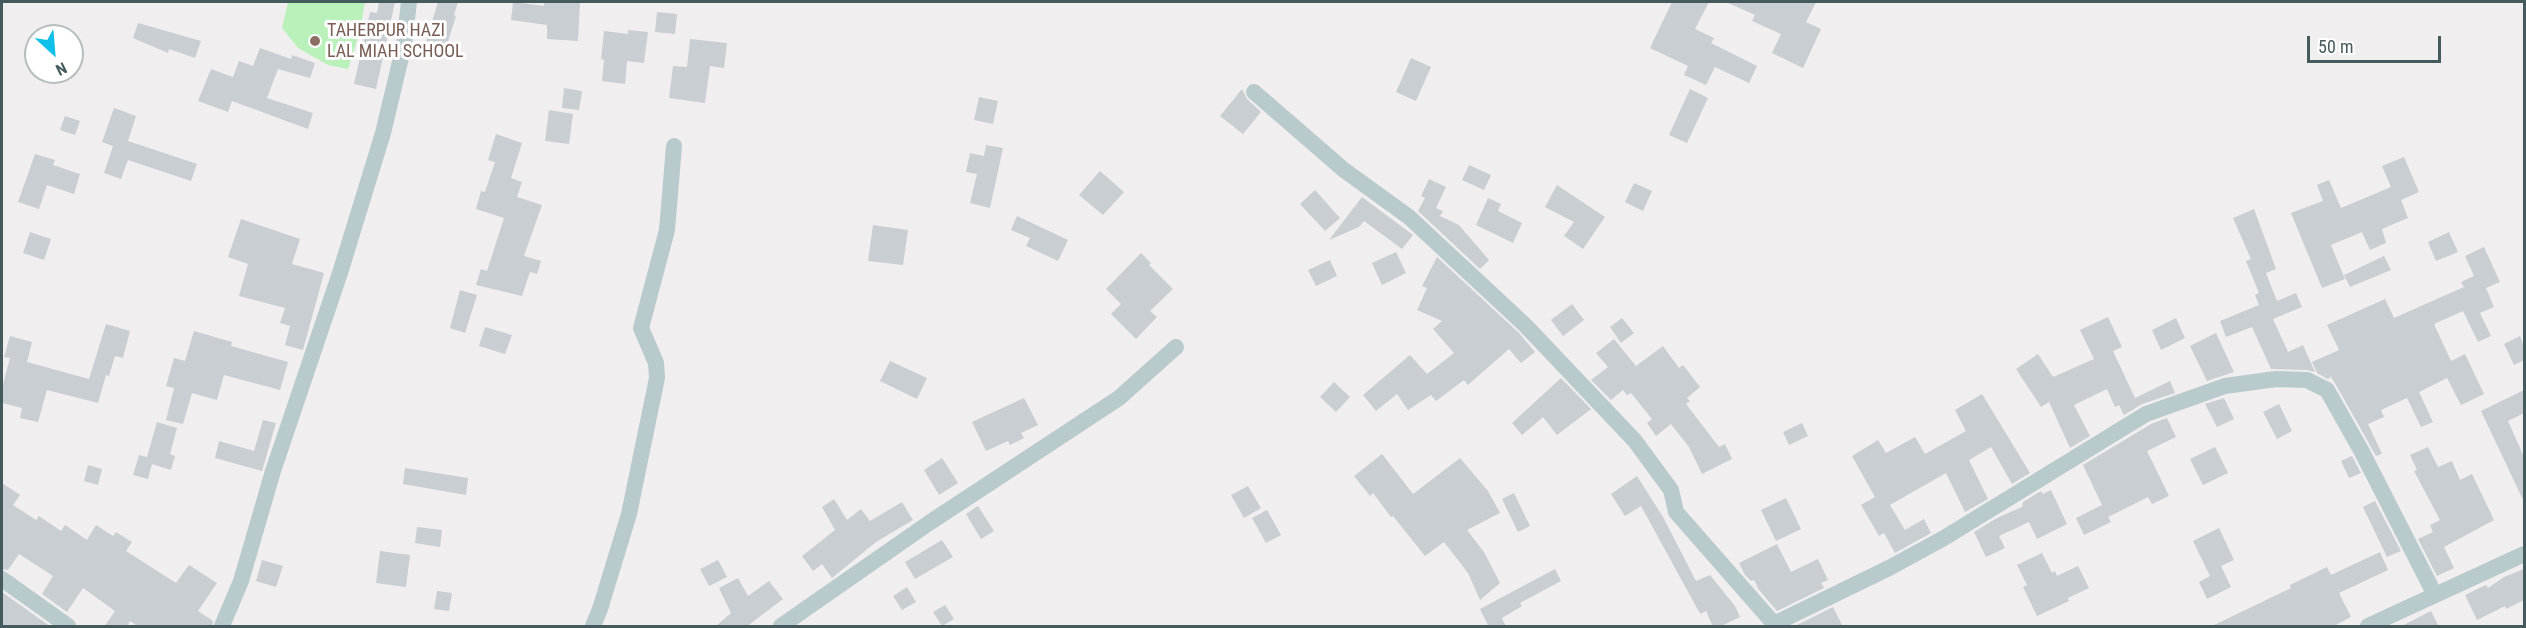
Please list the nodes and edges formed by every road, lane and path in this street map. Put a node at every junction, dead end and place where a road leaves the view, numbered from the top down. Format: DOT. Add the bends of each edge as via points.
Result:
graph roads {
  1 [pos="409,2"];
  2 [pos="1254,92"];
  3 [pos="674,146"];
  4 [pos="1176,346"];
  5 [pos="2524,554"];
  6 [pos="2,579"];
  7 [pos="2435,595"];
  8 [pos="1775,625"];
  9 [pos="68,627"];
  10 [pos="222,627"];
  11 [pos="593,627"];
  12 [pos="782,627"];
  13 [pos="2368,627"];
  1 -- 10 [label="street" via="404,45 383,133 241,580"];
  2 -- 8 [label="street" via="1344,170 1408,217 1526,326 1635,441 1671,490 1676,512"];
  3 -- 11 [label="street" via="667,230 641,328 656,363 657,378 629,514"];
  4 -- 12 [label="street" via="1119,398 929,523"];
  5 -- 7 [label="street"];
  6 -- 9 [label="street"];
  7 -- 8 [label="street" via="2327,390 2307,380 2276,379 2225,386 2146,414 1944,538"];
  7 -- 13 [label="street"];
}
